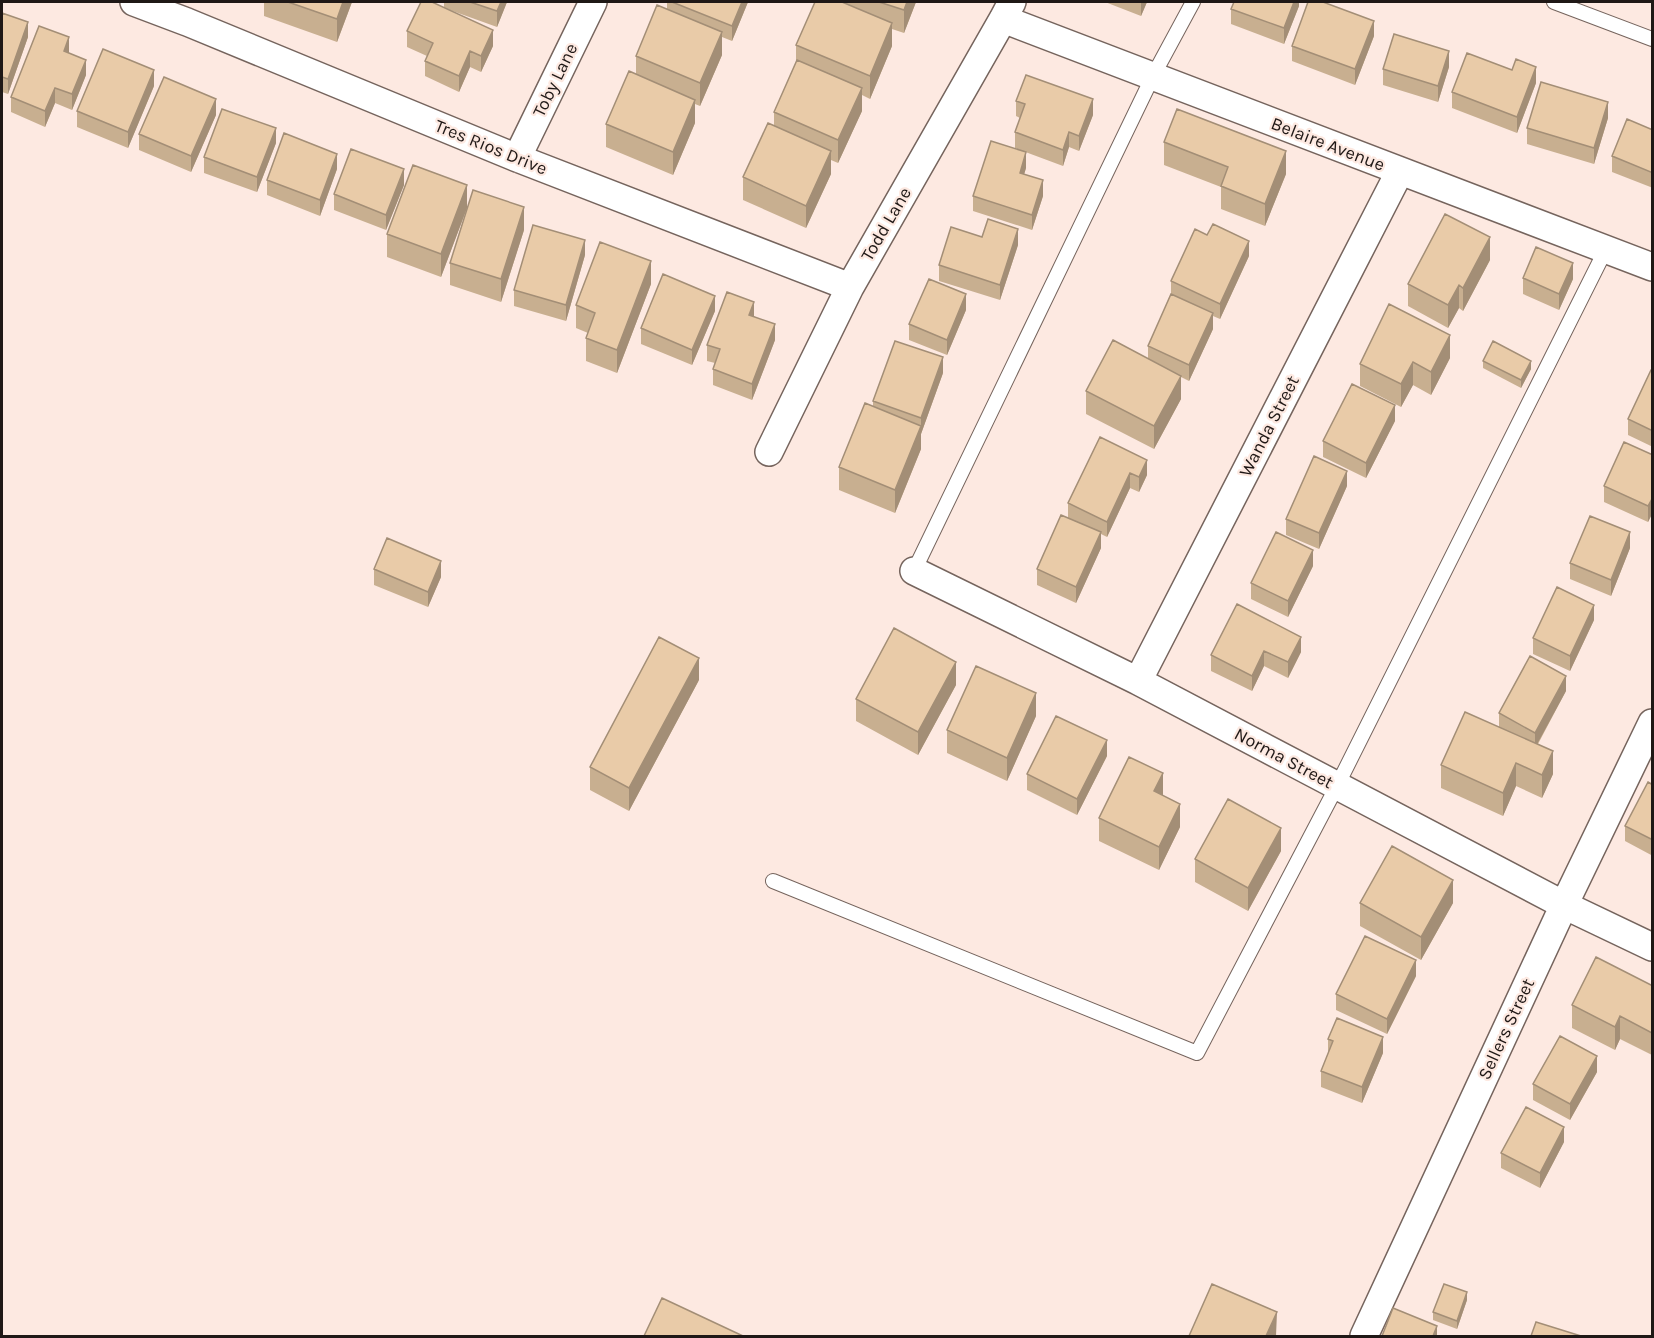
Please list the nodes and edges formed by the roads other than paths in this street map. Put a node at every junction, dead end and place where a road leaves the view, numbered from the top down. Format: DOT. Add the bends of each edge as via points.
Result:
graph roads {
  1 [pos="134,2"];
  2 [pos="593,2"];
  3 [pos="1193,2"];
  4 [pos="1554,2"];
  5 [pos="1008,10"];
  6 [pos="192,12"];
  7 [pos="1653,39"];
  8 [pos="1153,76"];
  9 [pos="517,158"];
  10 [pos="1400,171"];
  11 [pos="1606,249"];
  12 [pos="1653,267"];
  13 [pos="850,287"];
  14 [pos="769,452"];
  15 [pos="914,571"];
  16 [pos="1138,681"];
  17 [pos="1653,723"];
  18 [pos="1337,786"];
  19 [pos="773,881"];
  20 [pos="1564,905"];
  21 [pos="1653,947"];
  22 [pos="1364,1336"];
  1 -- 6 [label="street, Tres Rios Drive"];
  2 -- 9 [label="street, Toby Lane"];
  3 -- 8 [label="lane"];
  4 -- 7 [label="lane"];
  5 -- 8 [label="street, Belaire Avenue"];
  5 -- 13 [label="street, Todd Lane"];
  6 -- 9 [label="street, Tres Rios Drive"];
  8 -- 10 [label="street, Belaire Avenue"];
  8 -- 15 [label="lane"];
  9 -- 13 [label="street, Tres Rios Drive"];
  10 -- 11 [label="street, Belaire Avenue"];
  10 -- 16 [label="street, Wanda Street"];
  11 -- 12 [label="street, Belaire Avenue"];
  11 -- 18 [label="lane"];
  13 -- 14 [label="street, Todd Lane"];
  15 -- 16 [label="street, Norma Street"];
  16 -- 18 [label="street, Norma Street"];
  17 -- 20 [label="street, Sellers Street"];
  18 -- 19 [label="lane" via="1197,1053"];
  18 -- 20 [label="street, Norma Street"];
  20 -- 21 [label="street, Norma Street"];
  20 -- 22 [label="street, Sellers Street"];
}
